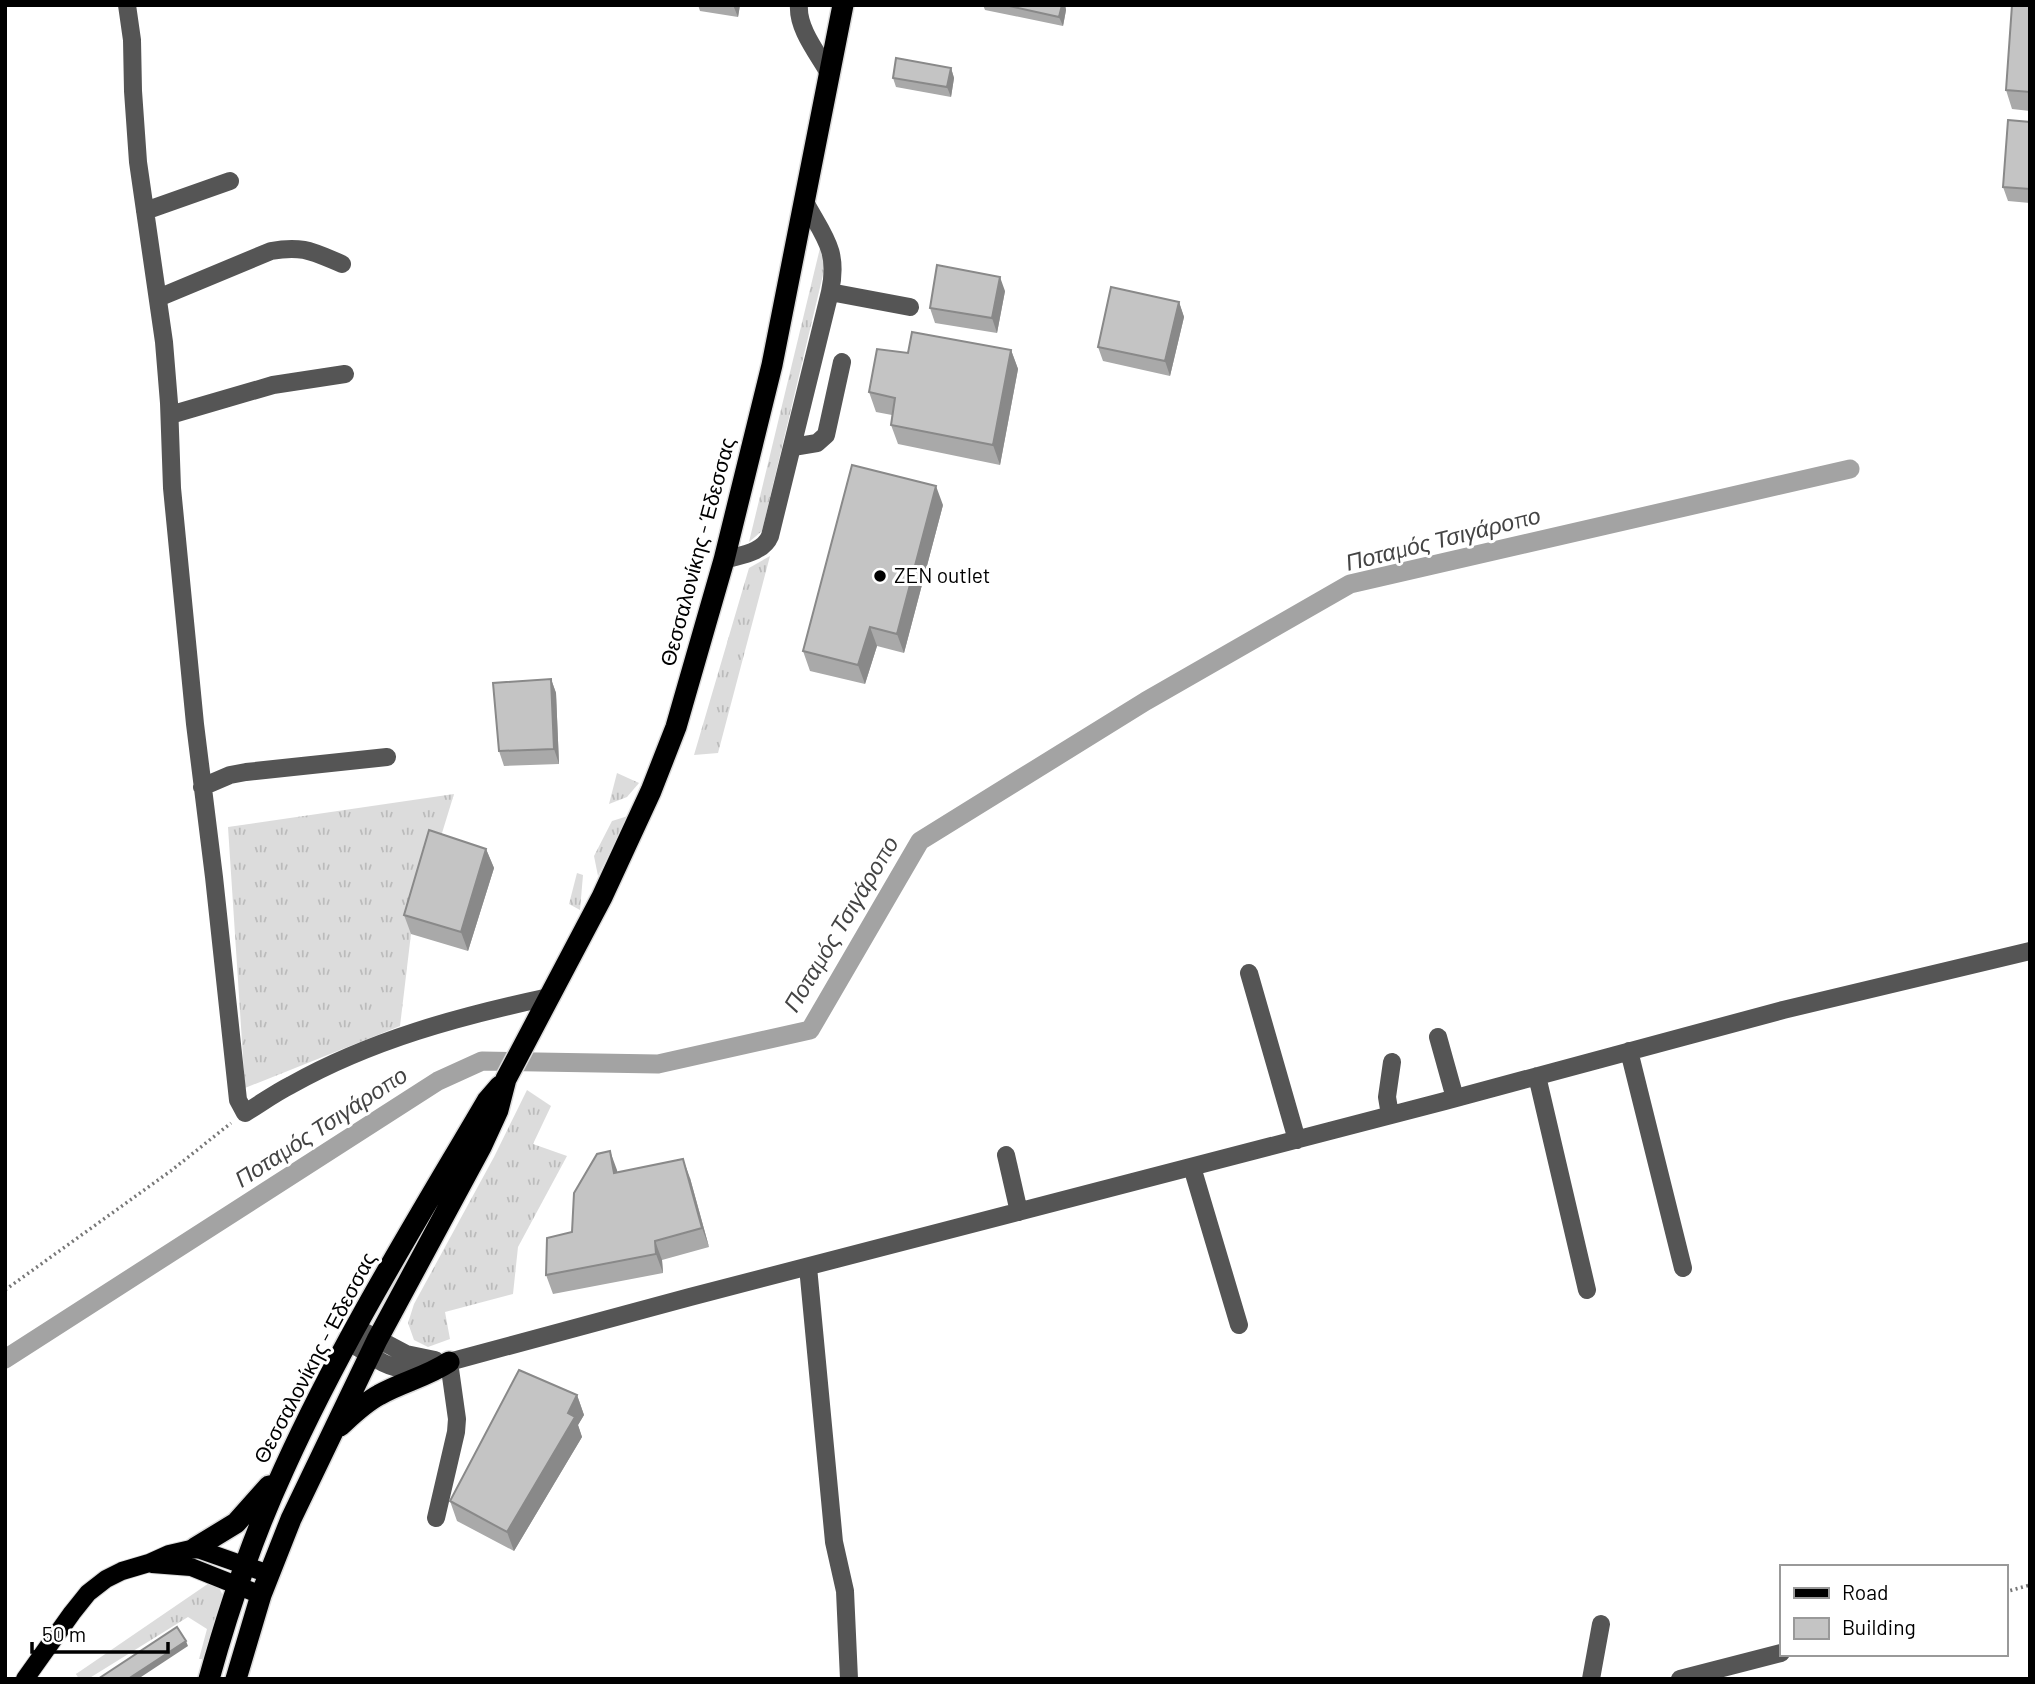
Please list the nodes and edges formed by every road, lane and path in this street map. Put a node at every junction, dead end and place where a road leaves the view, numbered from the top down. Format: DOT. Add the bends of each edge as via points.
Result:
graph roads {
  1 [pos="127,5"];
  2 [pos="799,5"];
  3 [pos="843,5"];
  4 [pos="830,75"];
  5 [pos="230,181"];
  6 [pos="805,202"];
  7 [pos="145,211"];
  8 [pos="342,264"];
  9 [pos="830,292"];
  10 [pos="158,298"];
  11 [pos="910,307"];
  12 [pos="842,362"];
  13 [pos="345,374"];
  14 [pos="170,415"];
  15 [pos="793,447"];
  16 [pos="724,560"];
  17 [pos="387,757"];
  18 [pos="202,787"];
  19 [pos="2030,951"];
  20 [pos="1249,973"];
  21 [pos="545,1004"];
  22 [pos="1438,1037"];
  23 [pos="1629,1051"];
  24 [pos="1392,1062"];
  25 [pos="1537,1076"];
  26 [pos="506,1079"];
  27 [pos="1454,1098"];
  28 [pos="245,1113"];
  29 [pos="1390,1115"];
  30 [pos="1297,1140"];
  31 [pos="1006,1155"];
  32 [pos="1192,1167"];
  33 [pos="1019,1212"];
  34 [pos="808,1267"];
  35 [pos="1683,1268"];
  36 [pos="5,1290"];
  37 [pos="1587,1290"];
  38 [pos="1239,1325"];
  39 [pos="352,1334"];
  40 [pos="374,1347"];
  41 [pos="449,1362"];
  42 [pos="333,1432"];
  43 [pos="284,1468"];
  44 [pos="436,1518"];
  45 [pos="195,1548"];
  46 [pos="149,1563"];
  47 [pos="269,1574"];
  48 [pos="241,1575"];
  49 [pos="2030,1585"];
  50 [pos="2007,1591"];
  51 [pos="261,1595"];
  52 [pos="1601,1625"];
  53 [pos="1780,1653"];
  54 [pos="847,1678"];
  55 [pos="25,1679"];
  56 [pos="209,1679"];
  57 [pos="236,1679"];
  58 [pos="1591,1679"];
  59 [pos="1680,1679"];
  1 -- 7 [label="street"];
  2 -- 4 [label="street" via="807,34"];
  3 -- 4 [label="highway, Θεσσαλονίκης - Έδεσσας"];
  4 -- 6 [label="highway, Θεσσαλονίκης - Έδεσσας"];
  5 -- 7 [label="street"];
  6 -- 9 [label="street" via="831,249"];
  6 -- 16 [label="highway, Θεσσαλονίκης - Έδεσσας" via="772,365"];
  7 -- 10 [label="street"];
  8 -- 10 [label="street" via="304,248 271,251"];
  9 -- 11 [label="street"];
  9 -- 15 [label="street"];
  10 -- 14 [label="street"];
  12 -- 15 [label="street" via="826,435 817,443"];
  13 -- 14 [label="street" via="273,385"];
  14 -- 18 [label="street" via="172,488"];
  15 -- 16 [label="street" via="768,541 759,549"];
  16 -- 21 [label="highway, Θεσσαλονίκης - Έδεσσας" via="676,727 651,791"];
  17 -- 18 [label="street" via="246,772"];
  18 -- 28 [label="street" via="236,1086"];
  19 -- 23 [label="street"];
  20 -- 30 [label="street"];
  21 -- 26 [label="highway, Θεσσαλονίκης - Έδεσσας"];
  21 -- 28 [label="street" via="461,1017 386,1042 313,1074"];
  22 -- 27 [label="street"];
  23 -- 25 [label="street"];
  23 -- 35 [label="street"];
  24 -- 29 [label="street" via="1387,1097"];
  25 -- 27 [label="street"];
  25 -- 37 [label="street"];
  26 -- 39 [label="highway, Θεσσαλονίκης - Έδεσσας" via="486,1101"];
  26 -- 40 [label="highway, Θεσσαλονίκης - Έδεσσας" via="481,1147"];
  27 -- 29 [label="street"];
  28 -- 36 [label="path"];
  29 -- 30 [label="street"];
  30 -- 32 [label="street"];
  31 -- 33 [label="street"];
  32 -- 33 [label="street"];
  32 -- 38 [label="street"];
  33 -- 34 [label="street"];
  34 -- 41 [label="street"];
  34 -- 54 [label="street" via="834,1542 845,1591"];
  39 -- 40 [label="street"];
  39 -- 43 [label="highway, Θεσσαλονίκης - Έδεσσας"];
  40 -- 41 [label="street"];
  40 -- 42 [label="highway, Θεσσαλονίκης - Έδεσσας"];
  41 -- 42 [label="highway" via="372,1399"];
  41 -- 44 [label="street" via="456,1432"];
  42 -- 47 [label="highway, Θεσσαλονίκης - Έδεσσας"];
  43 -- 45 [label="highway" via="236,1523"];
  43 -- 48 [label="highway, Θεσσαλονίκης - Έδεσσας"];
  45 -- 46 [label="main road"];
  45 -- 48 [label="main road"];
  46 -- 48 [label="main road"];
  46 -- 55 [label="main road" via="106,1579 89,1593"];
  47 -- 48 [label="main road"];
  47 -- 51 [label="highway, Θεσσαλονίκης - Έδεσσας"];
  48 -- 51 [label="main road"];
  48 -- 56 [label="highway, Θεσσαλονίκης - Έδεσσας"];
  49 -- 50 [label="path"];
  51 -- 57 [label="highway, Θεσσαλονίκης - Έδεσσας"];
  52 -- 58 [label="street"];
  53 -- 59 [label="street"];
}
